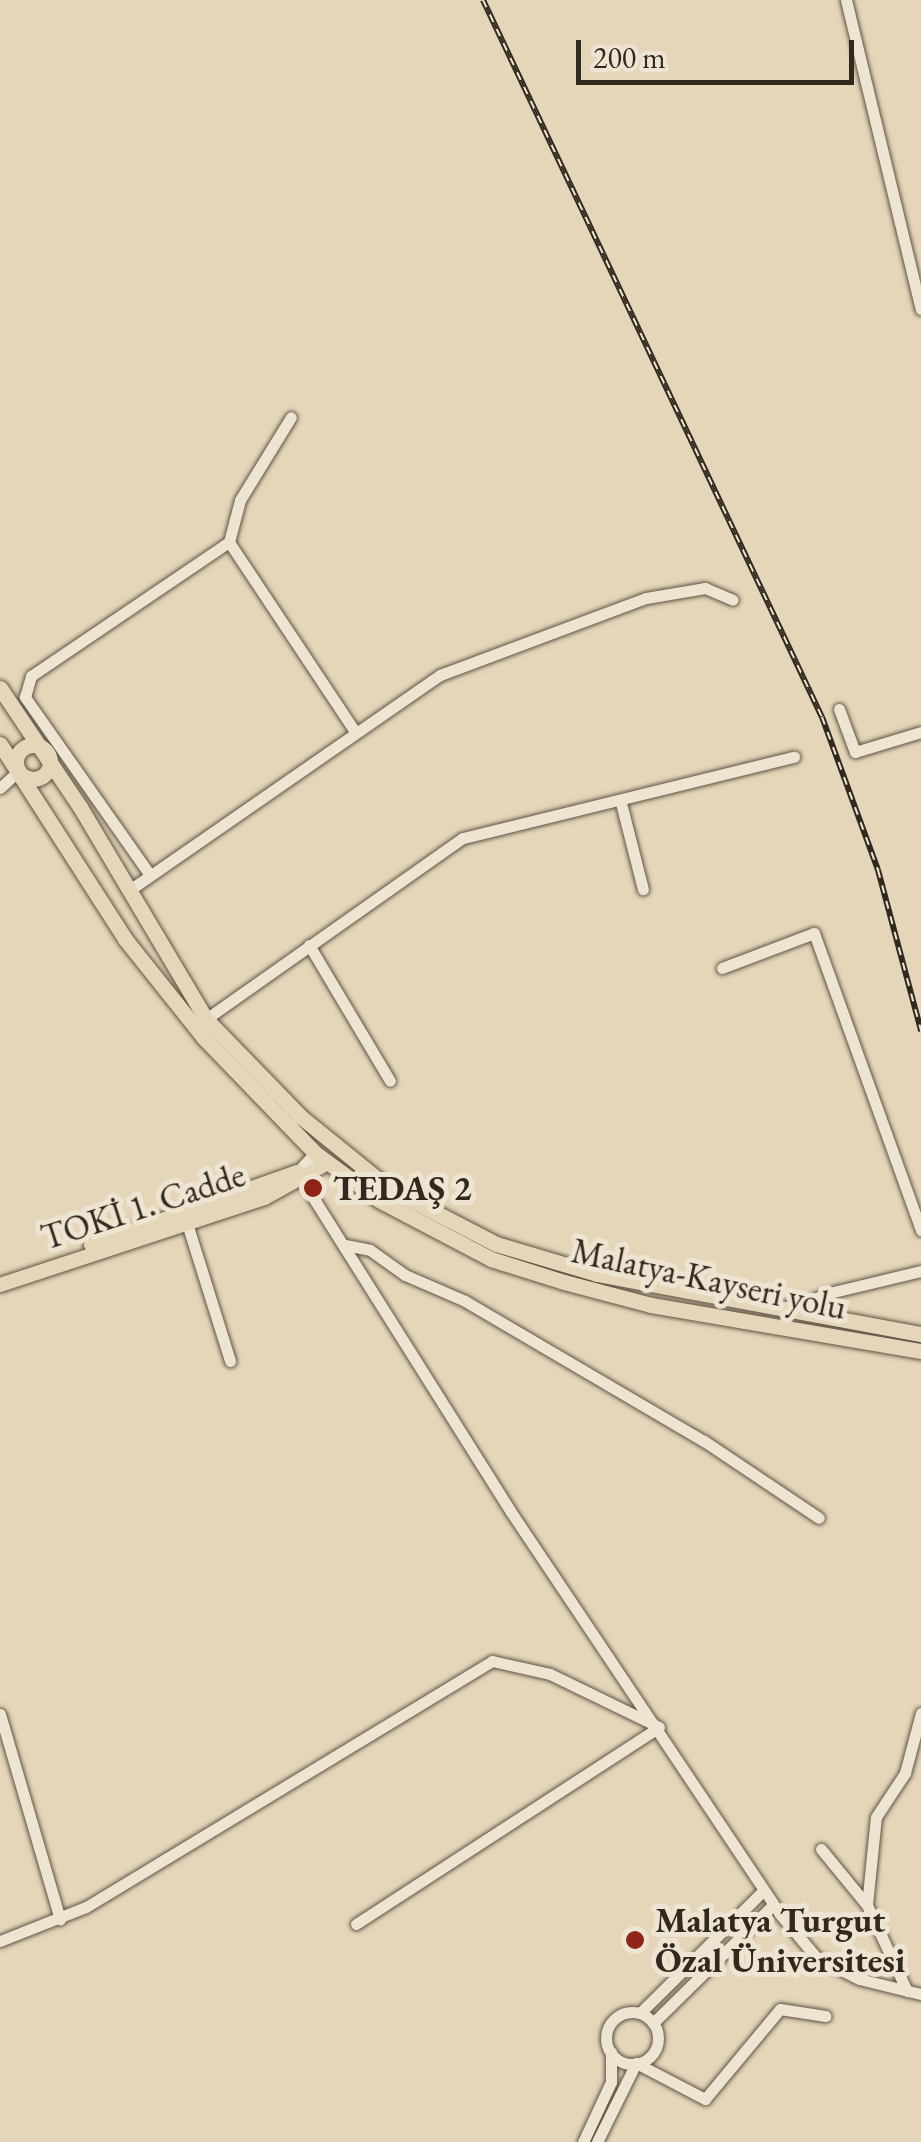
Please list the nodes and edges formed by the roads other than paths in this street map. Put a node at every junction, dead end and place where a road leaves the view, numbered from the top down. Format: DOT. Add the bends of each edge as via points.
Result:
graph roads {
  1 [pos="846,0"];
  2 [pos="921,309"];
  3 [pos="291,417"];
  4 [pos="229,542"];
  5 [pos="733,600"];
  6 [pos="0,688"];
  7 [pos="839,709"];
  8 [pos="354,730"];
  9 [pos="921,732"];
  10 [pos="0,744"];
  11 [pos="46,752"];
  12 [pos="794,757"];
  13 [pos="18,771"];
  14 [pos="0,788"];
  15 [pos="621,803"];
  16 [pos="150,874"];
  17 [pos="131,889"];
  18 [pos="643,889"];
  19 [pos="309,945"];
  20 [pos="722,968"];
  21 [pos="206,1019"];
  22 [pos="390,1081"];
  23 [pos="322,1158"];
  24 [pos="300,1176"];
  25 [pos="186,1218"];
  26 [pos="921,1230"];
  27 [pos="344,1246"];
  28 [pos="921,1272"];
  29 [pos="0,1276"];
  30 [pos="0,1284"];
  31 [pos="788,1310"];
  32 [pos="921,1334"];
  33 [pos="921,1351"];
  34 [pos="230,1360"];
  35 [pos="818,1518"];
  36 [pos="921,1712"];
  37 [pos="0,1714"];
  38 [pos="658,1727"];
  39 [pos="821,1849"];
  40 [pos="763,1891"];
  41 [pos="773,1905"];
  42 [pos="867,1906"];
  43 [pos="60,1920"];
  44 [pos="356,1924"];
  45 [pos="0,1941"];
  46 [pos="907,1991"];
  47 [pos="921,1994"];
  48 [pos="640,2013"];
  49 [pos="825,2016"];
  50 [pos="653,2023"];
  51 [pos="610,2052"];
  52 [pos="636,2063"];
  53 [pos="583,2142"];
  54 [pos="597,2142"];
  1 -- 2 [label="street"];
  3 -- 4 [label="street" via="240,500"];
  4 -- 8 [label="street"];
  4 -- 16 [label="street" via="31,676 25,696"];
  5 -- 8 [label="street" via="704,588 603,612 440,675"];
  6 -- 11 [label="highway"];
  7 -- 9 [label="street" via="855,752"];
  8 -- 16 [label="street" via="219,832"];
  10 -- 13 [label="highway, Malatya-Kayseri yolu"];
  11 -- 13 [label="highway" via="31,745 21,750"];
  11 -- 13 [label="highway" via="50,762 43,776 32,780"];
  11 -- 17 [label="highway"];
  12 -- 15 [label="street"];
  13 -- 14 [label="street"];
  13 -- 23 [label="highway, Malatya-Kayseri yolu" via="125,939 251,1093"];
  15 -- 18 [label="street"];
  15 -- 19 [label="street" via="463,838"];
  16 -- 17 [label="street"];
  17 -- 21 [label="highway"];
  19 -- 21 [label="street"];
  19 -- 22 [label="street"];
  20 -- 26 [label="street" via="814,933"];
  21 -- 31 [label="highway" via="349,1159 390,1189 496,1244 597,1274"];
  23 -- 24 [label="main road, TOKİ 1. Cadde"];
  23 -- 33 [label="highway, Malatya-Kayseri yolu" via="379,1200 490,1259 650,1305"];
  24 -- 25 [label="main road, TOKİ 1. Cadde"];
  24 -- 27 [label="street"];
  25 -- 29 [label="main road, TOKİ 1. Cadde"];
  25 -- 30 [label="main road, TOKİ 1. Cadde"];
  25 -- 34 [label="street"];
  27 -- 35 [label="street" via="370,1250 465,1302 704,1441"];
  27 -- 38 [label="street" via="511,1512"];
  28 -- 31 [label="street" via="825,1294"];
  31 -- 32 [label="highway"];
  36 -- 42 [label="street" via="905,1773 876,1818"];
  37 -- 43 [label="street"];
  38 -- 40 [label="street"];
  38 -- 43 [label="street" via="550,1674 492,1661"];
  38 -- 44 [label="street"];
  39 -- 42 [label="street"];
  40 -- 41 [label="street"];
  40 -- 48 [label="street"];
  41 -- 46 [label="street" via="816,1957"];
  41 -- 50 [label="street"];
  42 -- 46 [label="street"];
  43 -- 45 [label="street"];
  46 -- 47 [label="street"];
  48 -- 50 [label="street"];
  48 -- 51 [label="street" via="623,2013 610,2024"];
  49 -- 52 [label="street" via="780,2009 705,2099"];
  50 -- 52 [label="street" via="656,2048"];
  51 -- 52 [label="street"];
  51 -- 53 [label="street" via="611,2082"];
  52 -- 54 [label="street"];
}
